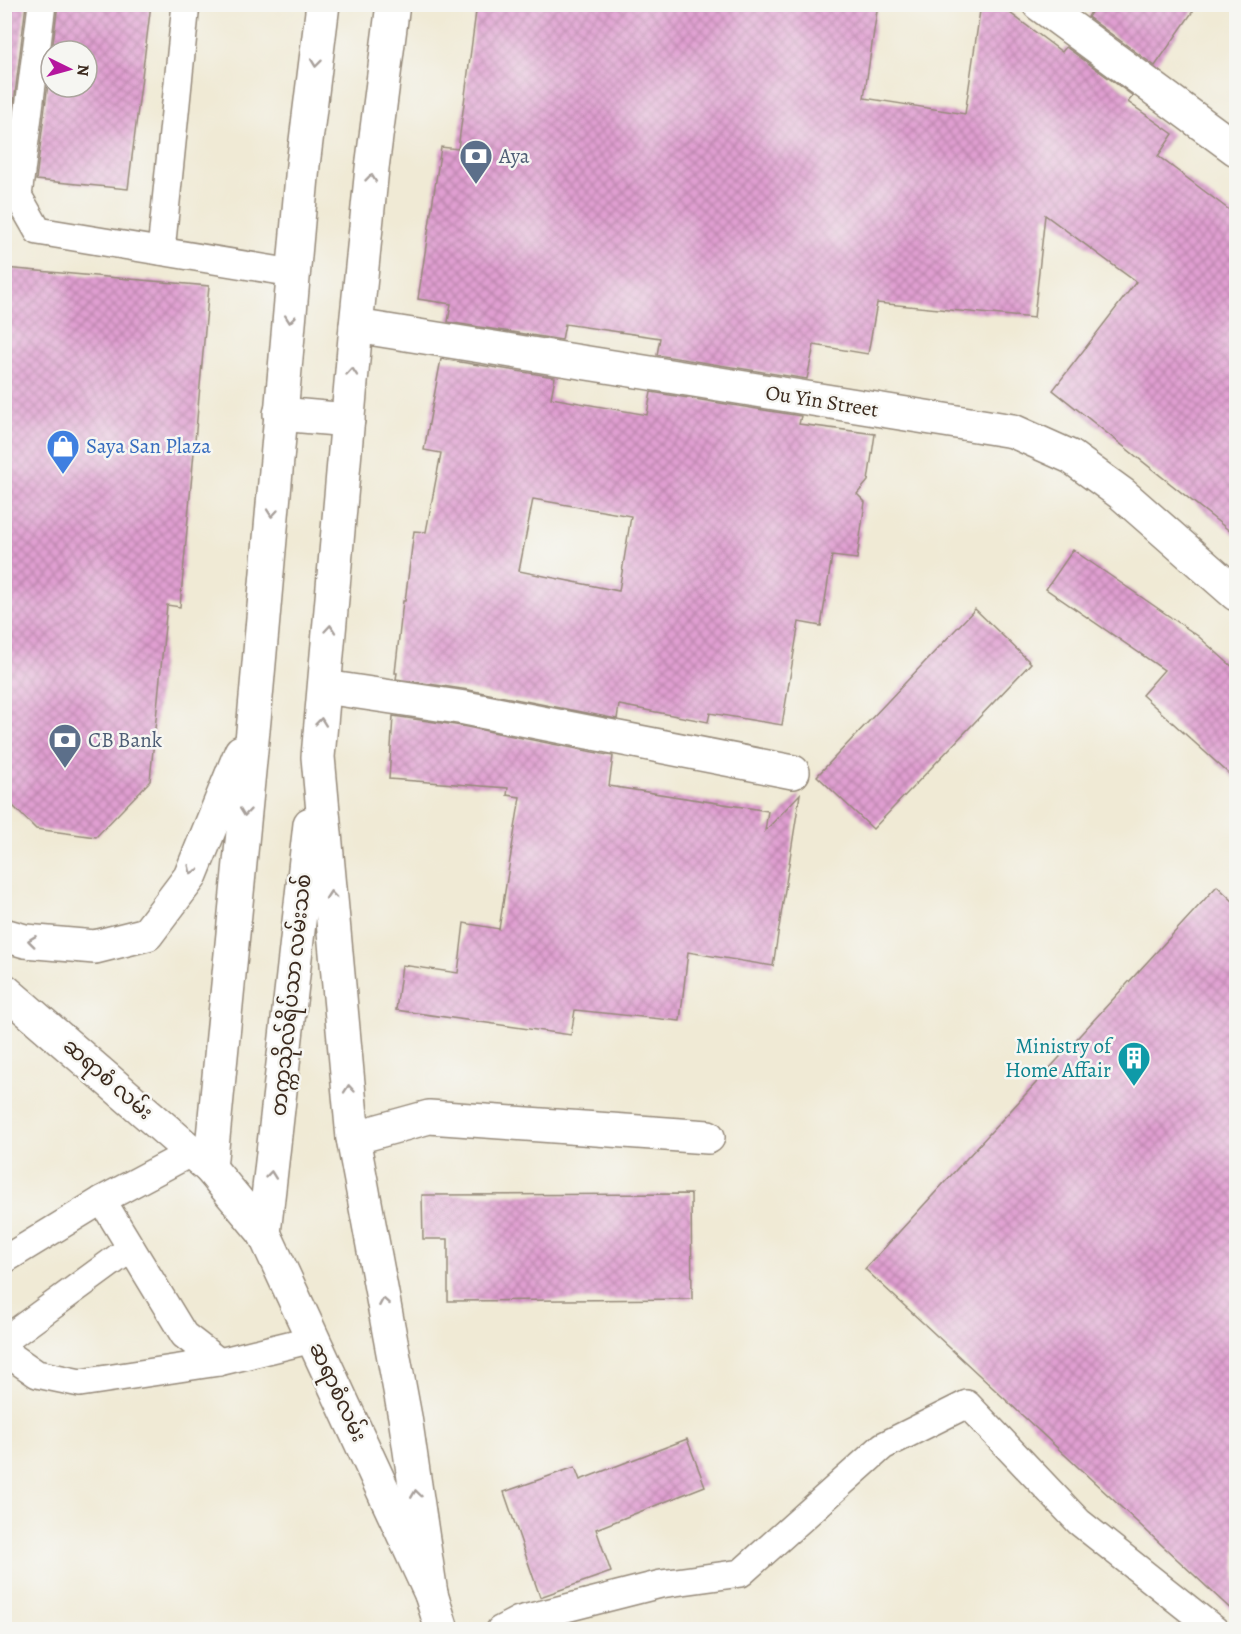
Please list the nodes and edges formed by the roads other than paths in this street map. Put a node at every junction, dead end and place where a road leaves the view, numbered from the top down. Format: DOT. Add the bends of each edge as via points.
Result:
graph roads {
  1 [pos="42,4"];
  2 [pos="186,4"];
  3 [pos="323,4"];
  4 [pos="393,4"];
  5 [pos="1039,4"];
  6 [pos="1236,149"];
  7 [pos="161,251"];
  8 [pos="293,273"];
  9 [pos="356,326"];
  10 [pos="280,414"];
  11 [pos="348,420"];
  12 [pos="1236,594"];
  13 [pos="325,687"];
  14 [pos="254,720"];
  15 [pos="318,757"];
  16 [pos="794,772"];
  17 [pos="4,935"];
  18 [pos="4,990"];
  19 [pos="708,1137"];
  20 [pos="353,1138"];
  21 [pos="201,1160"];
  22 [pos="102,1200"];
  23 [pos="264,1233"];
  24 [pos="131,1248"];
  25 [pos="4,1260"];
  26 [pos="313,1339"];
  27 [pos="4,1341"];
  28 [pos="4,1351"];
  29 [pos="219,1362"];
  30 [pos="431,1594"];
  31 [pos="442,1629"];
  32 [pos="501,1629"];
  33 [pos="1215,1629"];
  1 -- 7 [label="lane" via="18,196 38,231"];
  2 -- 7 [label="lane"];
  3 -- 8 [label="main road, one-way"];
  9 -- 4 [label="main road, one-way"];
  5 -- 6 [label="main road"];
  7 -- 8 [label="lane"];
  8 -- 10 [label="main road, one-way"];
  11 -- 9 [label="main road, one-way"];
  9 -- 12 [label="main road, Ou Yin Street" via="1013,431 1071,458 1122,494"];
  10 -- 11 [label="main road"];
  10 -- 14 [label="main road, one-way"];
  13 -- 11 [label="main road, one-way"];
  15 -- 13 [label="main road, one-way"];
  13 -- 16 [label="main road" via="465,708"];
  14 -- 17 [label="main road, one-way" via="190,877 147,934 95,947 25,941"];
  14 -- 21 [label="main road, one-way"];
  20 -- 15 [label="main road, one-way"];
  23 -- 15 [label="main road, တက္ကသိုလ်ရိပ်သာ လမ်းသစ်, one-way"];
  18 -- 21 [label="main road, ဆရာစံ လမ်း"];
  19 -- 20 [label="main road" via="429,1117"];
  30 -- 20 [label="main road, one-way" via="405,1417"];
  21 -- 22 [label="lane"];
  21 -- 23 [label="main road, ဆရာစံလမ်း"];
  22 -- 24 [label="lane"];
  22 -- 25 [label="lane"];
  23 -- 26 [label="main road, ဆရာစံလမ်း"];
  24 -- 27 [label="lane"];
  24 -- 29 [label="lane" via="184,1335"];
  26 -- 29 [label="lane"];
  26 -- 30 [label="main road, ဆရာစံလမ်း"];
  28 -- 29 [label="lane" via="37,1374 80,1383"];
  30 -- 31 [label="main road, ဆရာစံလမ်း"];
  32 -- 33 [label="lane" via="519,1620 661,1584 741,1573 883,1446 967,1404 1079,1522"];
}
